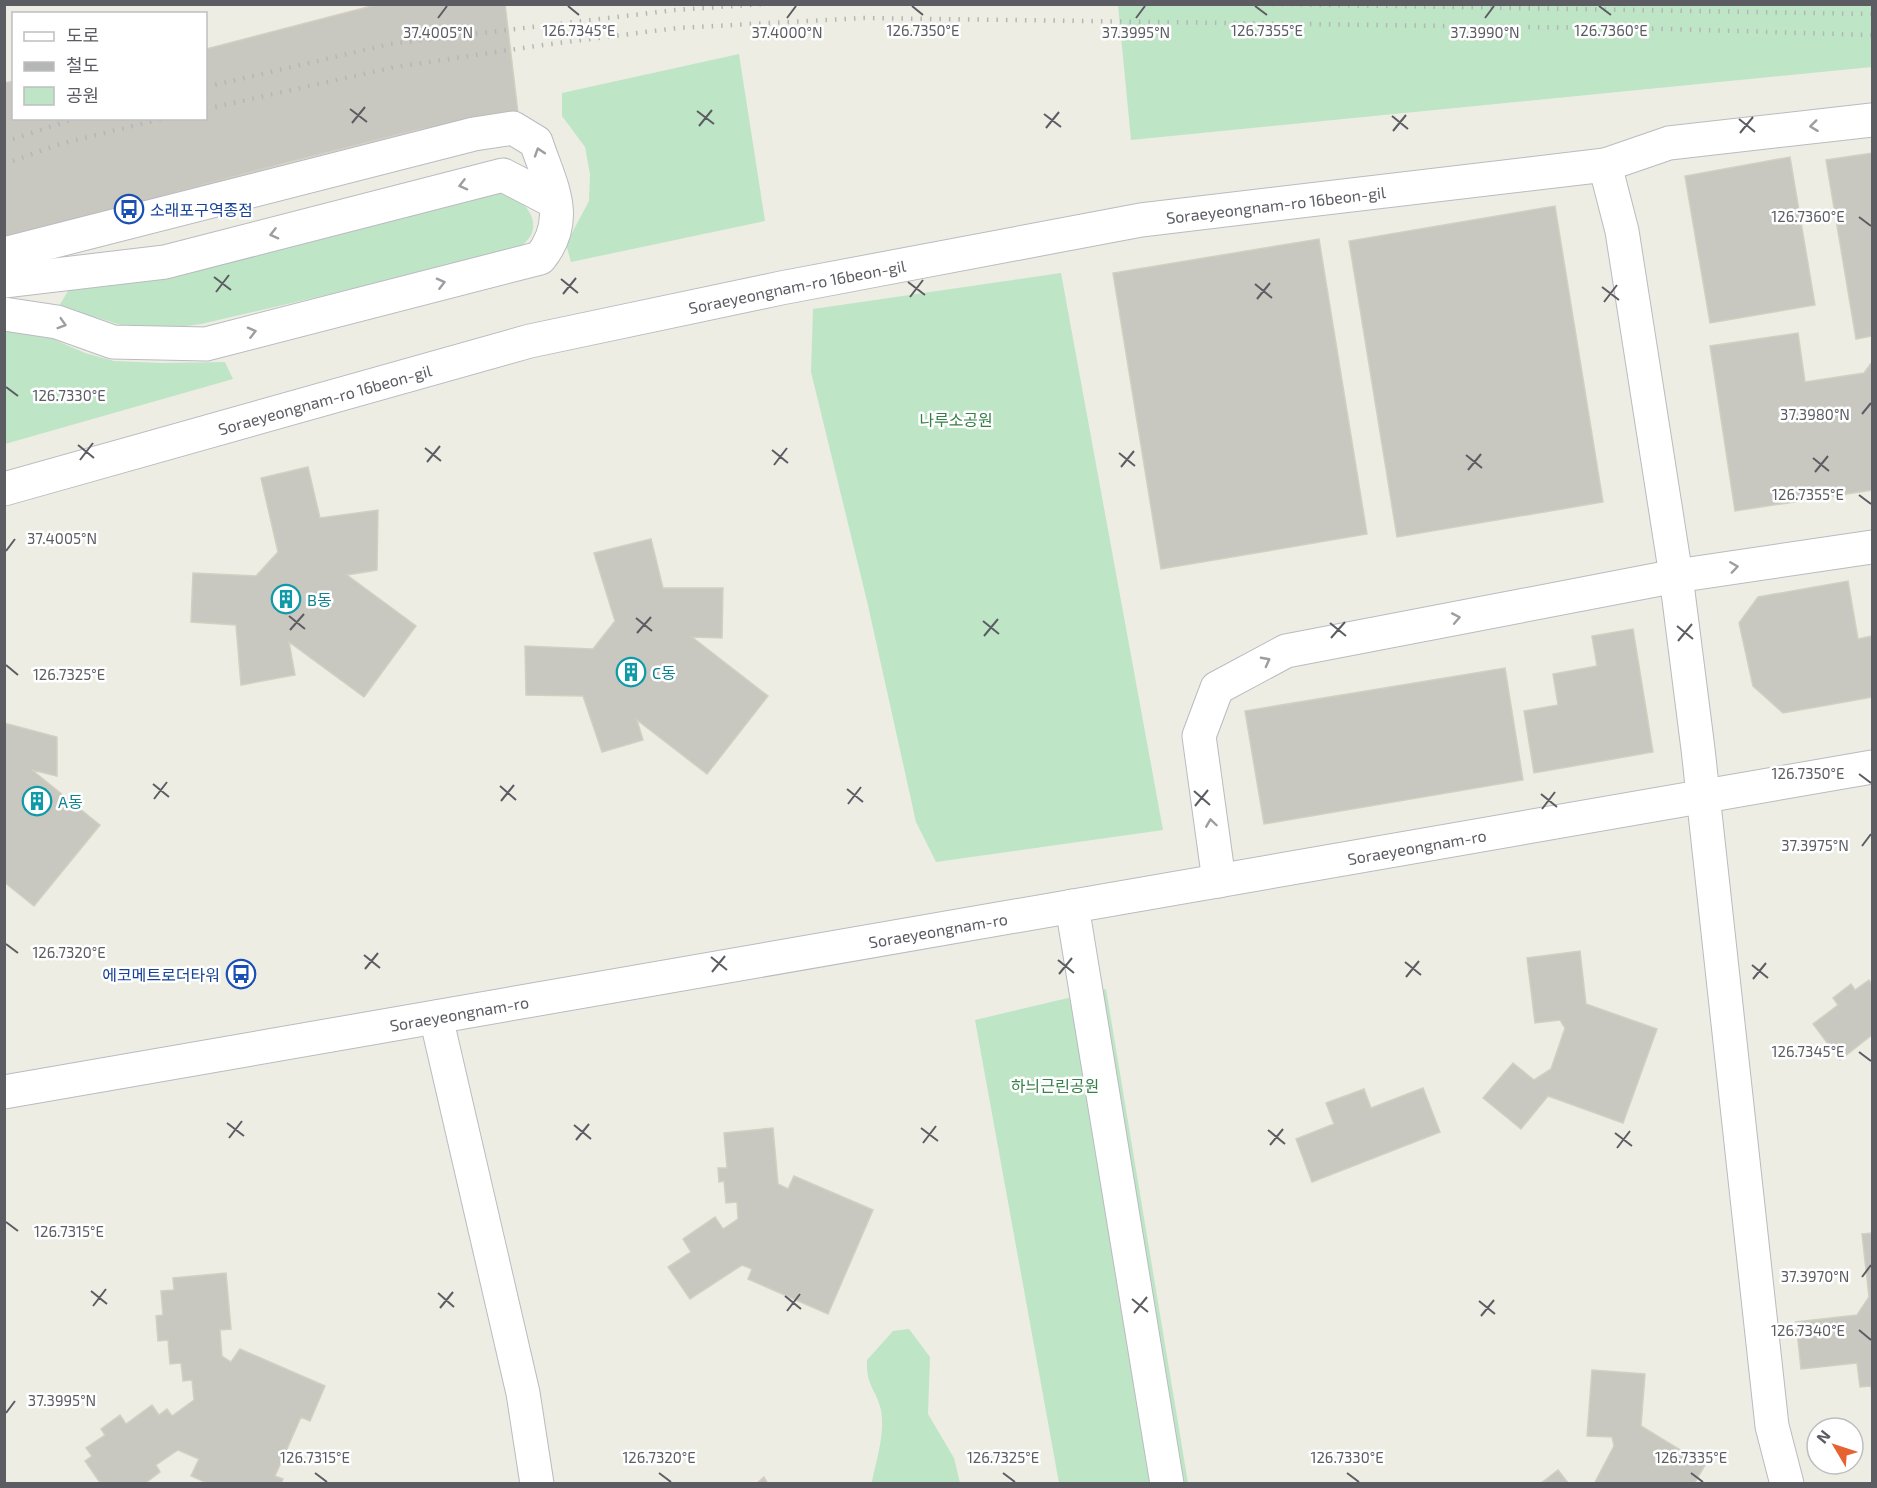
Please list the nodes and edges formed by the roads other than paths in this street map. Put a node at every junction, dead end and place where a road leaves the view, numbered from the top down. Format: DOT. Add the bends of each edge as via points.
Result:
graph roads {
  1 [pos="1872,120"];
  2 [pos="1605,165"];
  3 [pos="555,202"];
  4 [pos="4,254"];
  5 [pos="4,281"];
  6 [pos="4,314"];
  7 [pos="4,489"];
  8 [pos="1872,547"];
  9 [pos="1676,576"];
  10 [pos="1872,767"];
  11 [pos="1703,797"];
  12 [pos="1219,881"];
  13 [pos="1072,906"];
  14 [pos="436,1017"];
  15 [pos="4,1092"];
  16 [pos="536,1483"];
  17 [pos="1167,1484"];
  18 [pos="1787,1484"];
  1 -- 2 [label="street, Soraeyeongnam-ro 16beon-gil, one-way" via="1670,143"];
  2 -- 7 [label="street, Soraeyeongnam-ro 16beon-gil" via="1140,220 781,288 530,341"];
  2 -- 9 [label="street" via="1622,231"];
  3 -- 4 [label="street, one-way" via="536,142 513,128 462,137"];
  3 -- 5 [label="street, one-way" via="503,175 165,262"];
  6 -- 3 [label="street, one-way" via="57,322 113,342 206,344 540,258 553,242 558,226"];
  9 -- 8 [label="street, one-way"];
  9 -- 11 [label="street"];
  12 -- 9 [label="street, one-way" via="1199,736 1217,688 1286,651"];
  10 -- 11 [label="street, Soraeyeongnam-ro"];
  11 -- 12 [label="street, Soraeyeongnam-ro"];
  11 -- 18 [label="street" via="1772,1426"];
  12 -- 13 [label="street, Soraeyeongnam-ro"];
  13 -- 14 [label="street, Soraeyeongnam-ro"];
  13 -- 17 [label="street"];
  14 -- 15 [label="street, Soraeyeongnam-ro"];
  14 -- 16 [label="street" via="523,1393"];
}
